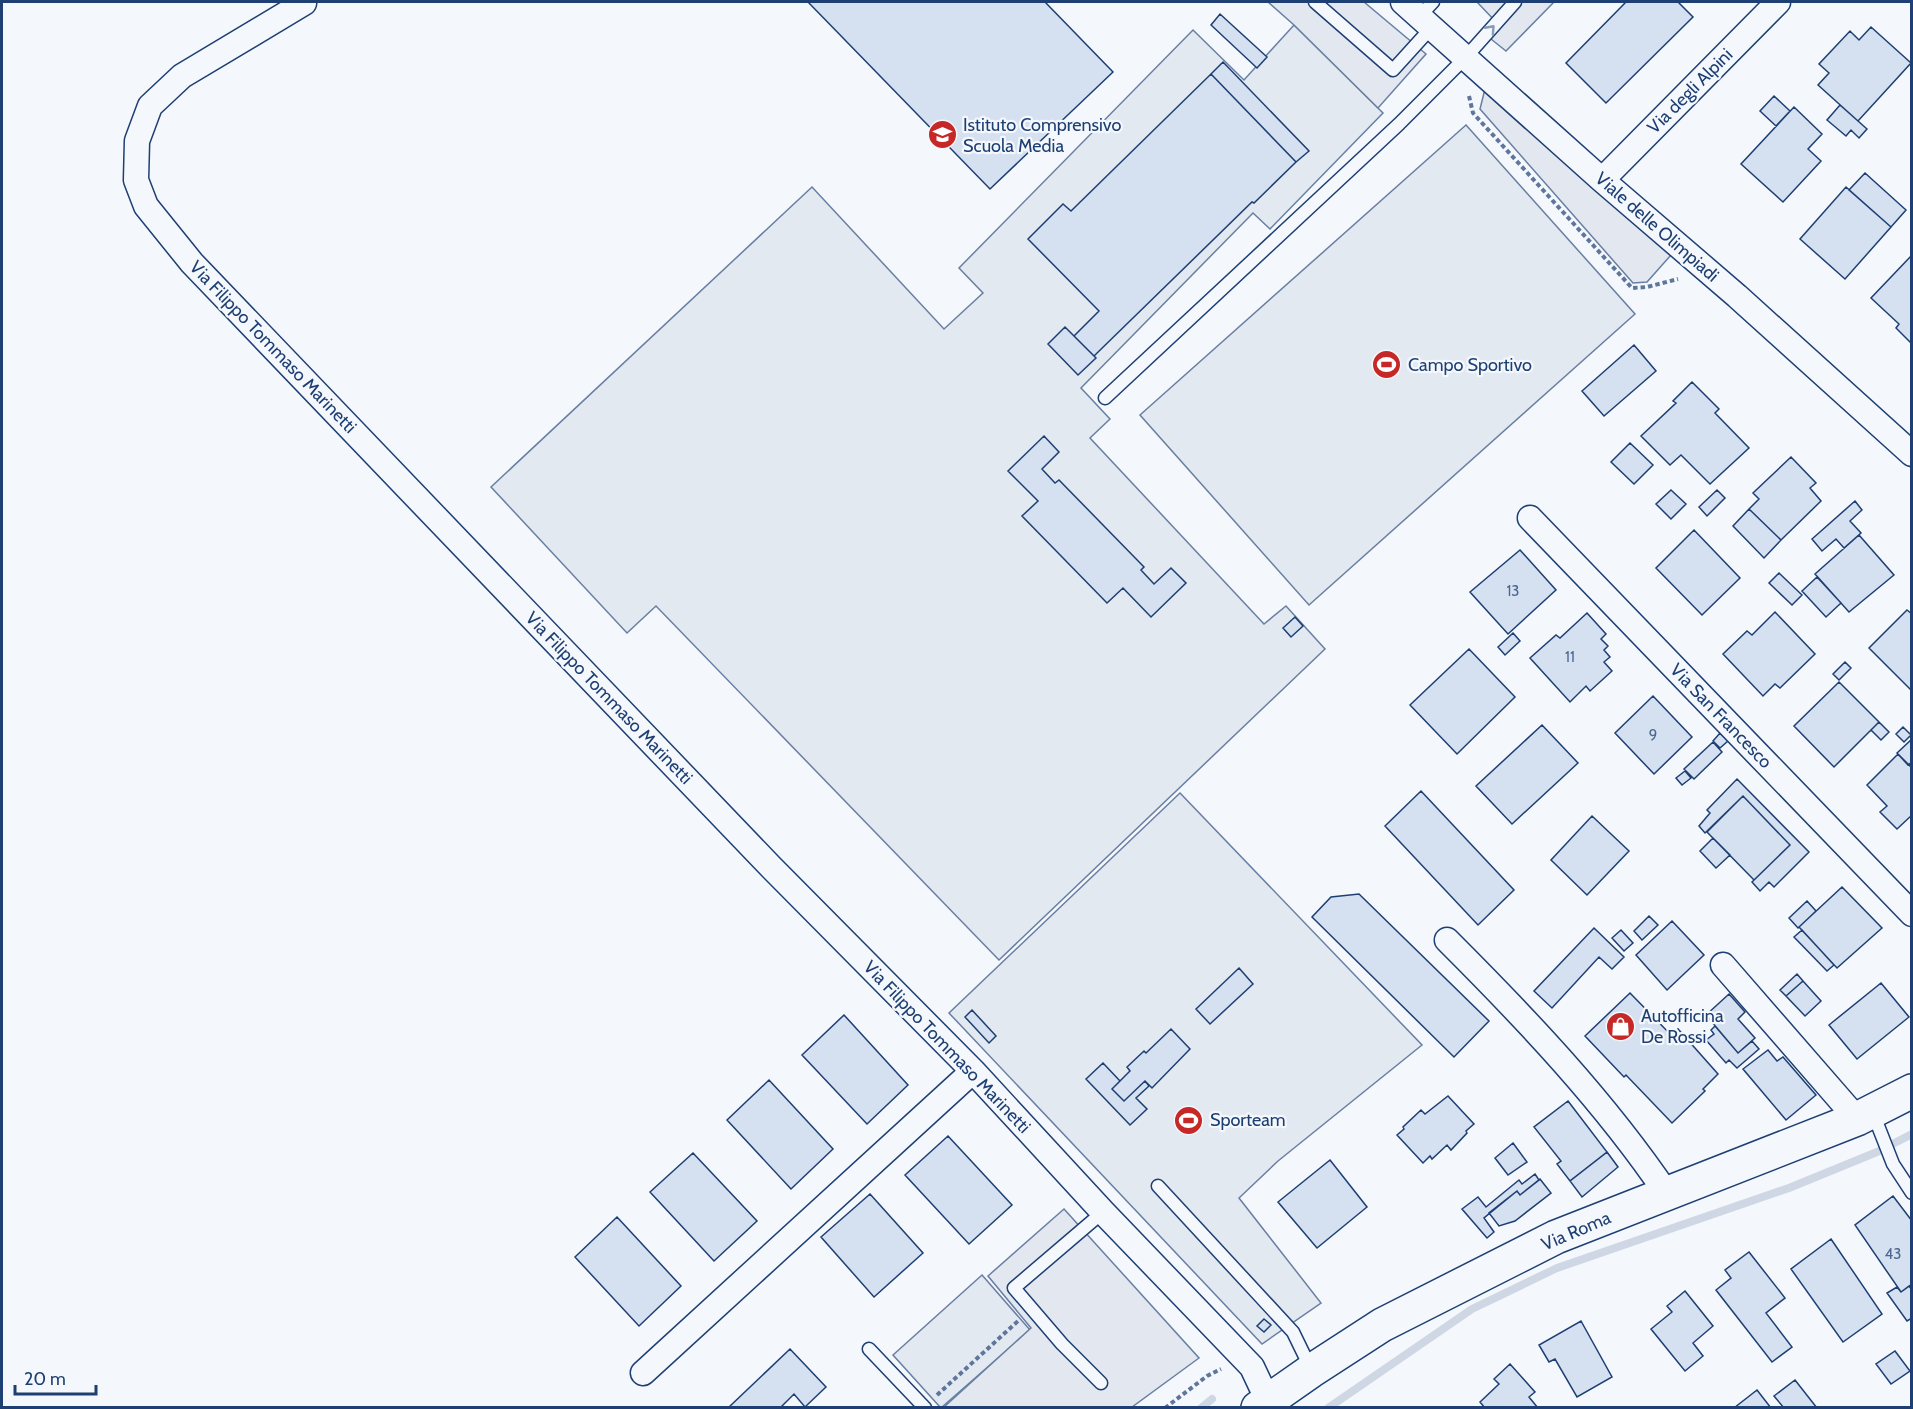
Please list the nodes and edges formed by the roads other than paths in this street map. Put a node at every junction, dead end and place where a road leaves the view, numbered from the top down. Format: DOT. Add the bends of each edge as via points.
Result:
graph roads {
  1 [pos="1315,2"];
  2 [pos="1515,2"];
  3 [pos="1778,2"];
  4 [pos="304,3"];
  5 [pos="1422,12"];
  6 [pos="1466,57"];
  7 [pos="1602,180"];
  8 [pos="1105,398"];
  9 [pos="1911,454"];
  10 [pos="1530,518"];
  11 [pos="1911,914"];
  12 [pos="1447,940"];
  13 [pos="1723,965"];
  14 [pos="973,1071"];
  15 [pos="1911,1091"];
  16 [pos="1870,1120"];
  17 [pos="1158,1186"];
  18 [pos="1911,1193"];
  19 [pos="1667,1194"];
  20 [pos="1103,1212"];
  21 [pos="869,1349"];
  22 [pos="1311,1371"];
  23 [pos="643,1373"];
  24 [pos="1101,1383"];
  25 [pos="1263,1404"];
  26 [pos="925,1407"];
  1 -- 5 [label="lane" via="1393,70"];
  6 -- 2 [label="lane, one-way"];
  3 -- 7 [label="street, Via degli Alpini"];
  4 -- 14 [label="street, Via Filippo Tommaso Marinetti" via="182,76 150,106 136,141 136,180 146,206 200,271 770,866"];
  5 -- 6 [label="street, Viale delle Olimpiadi"];
  6 -- 7 [label="street, Viale delle Olimpiadi"];
  6 -- 8 [label="lane"];
  7 -- 9 [label="street, Viale delle Olimpiadi"];
  10 -- 11 [label="street, Via San Francesco"];
  12 -- 19 [label="street" via="1522,1015 1636,1149"];
  13 -- 16 [label="street"];
  14 -- 20 [label="street, Via Filippo Tommaso Marinetti"];
  14 -- 23 [label="street"];
  15 -- 16 [label="main road, Via Roma"];
  16 -- 18 [label="lane"];
  16 -- 19 [label="main road, Via Roma"];
  17 -- 22 [label="lane" via="1293,1332"];
  19 -- 22 [label="main road, Via Roma" via="1557,1237 1477,1276 1382,1325"];
  20 -- 24 [label="lane" via="1014,1288"];
  20 -- 25 [label="street, Via Filippo Tommaso Marinetti" via="1252,1367"];
  21 -- 26 [label="lane"];
  22 -- 25 [label="main road, Via Roma"];
}
